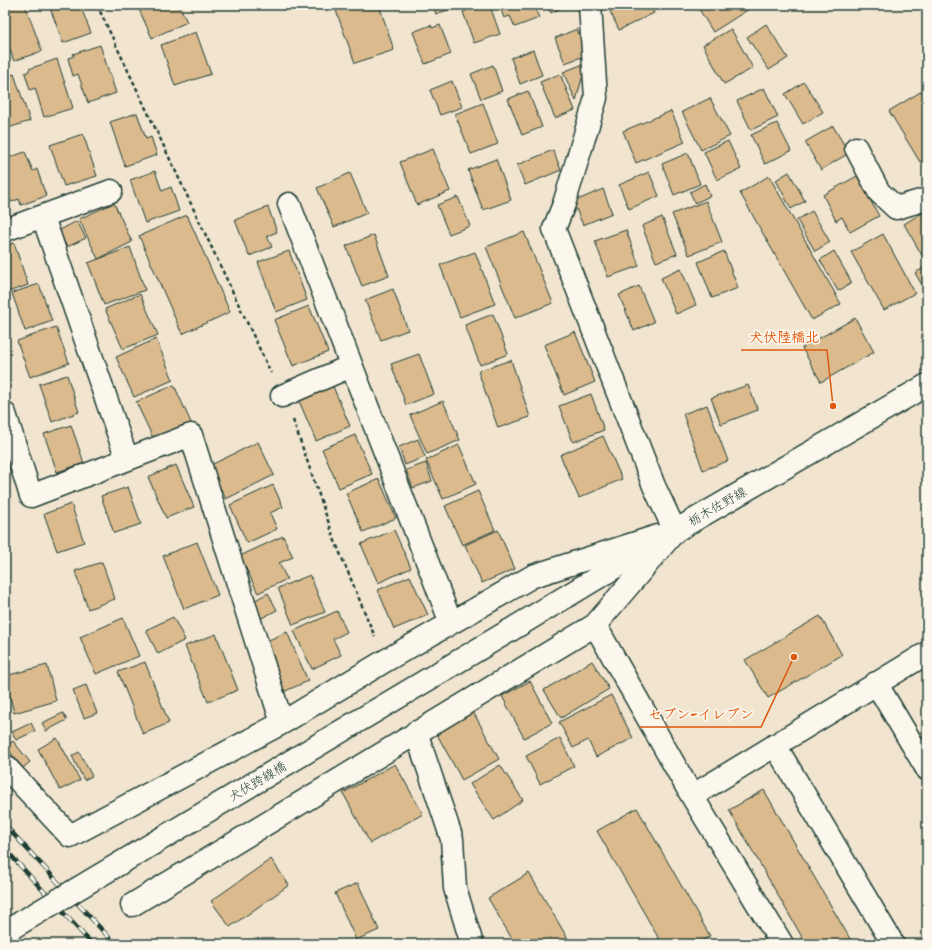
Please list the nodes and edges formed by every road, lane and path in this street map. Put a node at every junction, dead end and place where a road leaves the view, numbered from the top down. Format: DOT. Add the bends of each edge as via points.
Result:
graph roads {
  1 [pos="97,5"];
  2 [pos="590,5"];
  3 [pos="856,148"];
  4 [pos="110,191"];
  5 [pos="927,199"];
  6 [pos="289,204"];
  7 [pos="42,217"];
  8 [pos="5,230"];
  9 [pos="351,366"];
  10 [pos="927,385"];
  11 [pos="282,396"];
  12 [pos="5,414"];
  13 [pos="127,459"];
  14 [pos="675,531"];
  15 [pos="451,623"];
  16 [pos="595,625"];
  17 [pos="509,631"];
  18 [pos="927,653"];
  19 [pos="383,662"];
  20 [pos="876,683"];
  21 [pos="282,723"];
  22 [pos="416,732"];
  23 [pos="775,745"];
  24 [pos="5,766"];
  25 [pos="927,769"];
  26 [pos="692,796"];
  27 [pos="132,905"];
  28 [pos="5,932"];
  29 [pos="472,944"];
  30 [pos="782,944"];
  31 [pos="893,944"];
  1 -- 11 [label="path"];
  2 -- 14 [label="street" via="596,98 554,229 654,486"];
  3 -- 5 [label="street" via="879,192 896,208"];
  4 -- 7 [label="street"];
  6 -- 9 [label="street"];
  7 -- 8 [label="street"];
  7 -- 13 [label="street"];
  9 -- 11 [label="street"];
  9 -- 15 [label="street"];
  10 -- 14 [label="street, 栃木佐野線"];
  11 -- 19 [label="path"];
  12 -- 13 [label="street" via="31,496"];
  13 -- 21 [label="street" via="191,435"];
  14 -- 15 [label="street" via="533,576"];
  14 -- 16 [label="street"];
  14 -- 17 [label="street, 栃木佐野線"];
  15 -- 19 [label="street"];
  16 -- 22 [label="street"];
  16 -- 26 [label="street"];
  17 -- 28 [label="street, 犬伏跨線橋, bridge"];
  18 -- 20 [label="street"];
  19 -- 21 [label="street"];
  20 -- 23 [label="street"];
  20 -- 25 [label="street"];
  21 -- 24 [label="street" via="70,836"];
  22 -- 27 [label="street"];
  22 -- 29 [label="street" via="452,839 456,888"];
  23 -- 26 [label="street"];
  23 -- 31 [label="street"];
  26 -- 30 [label="street"];
}
